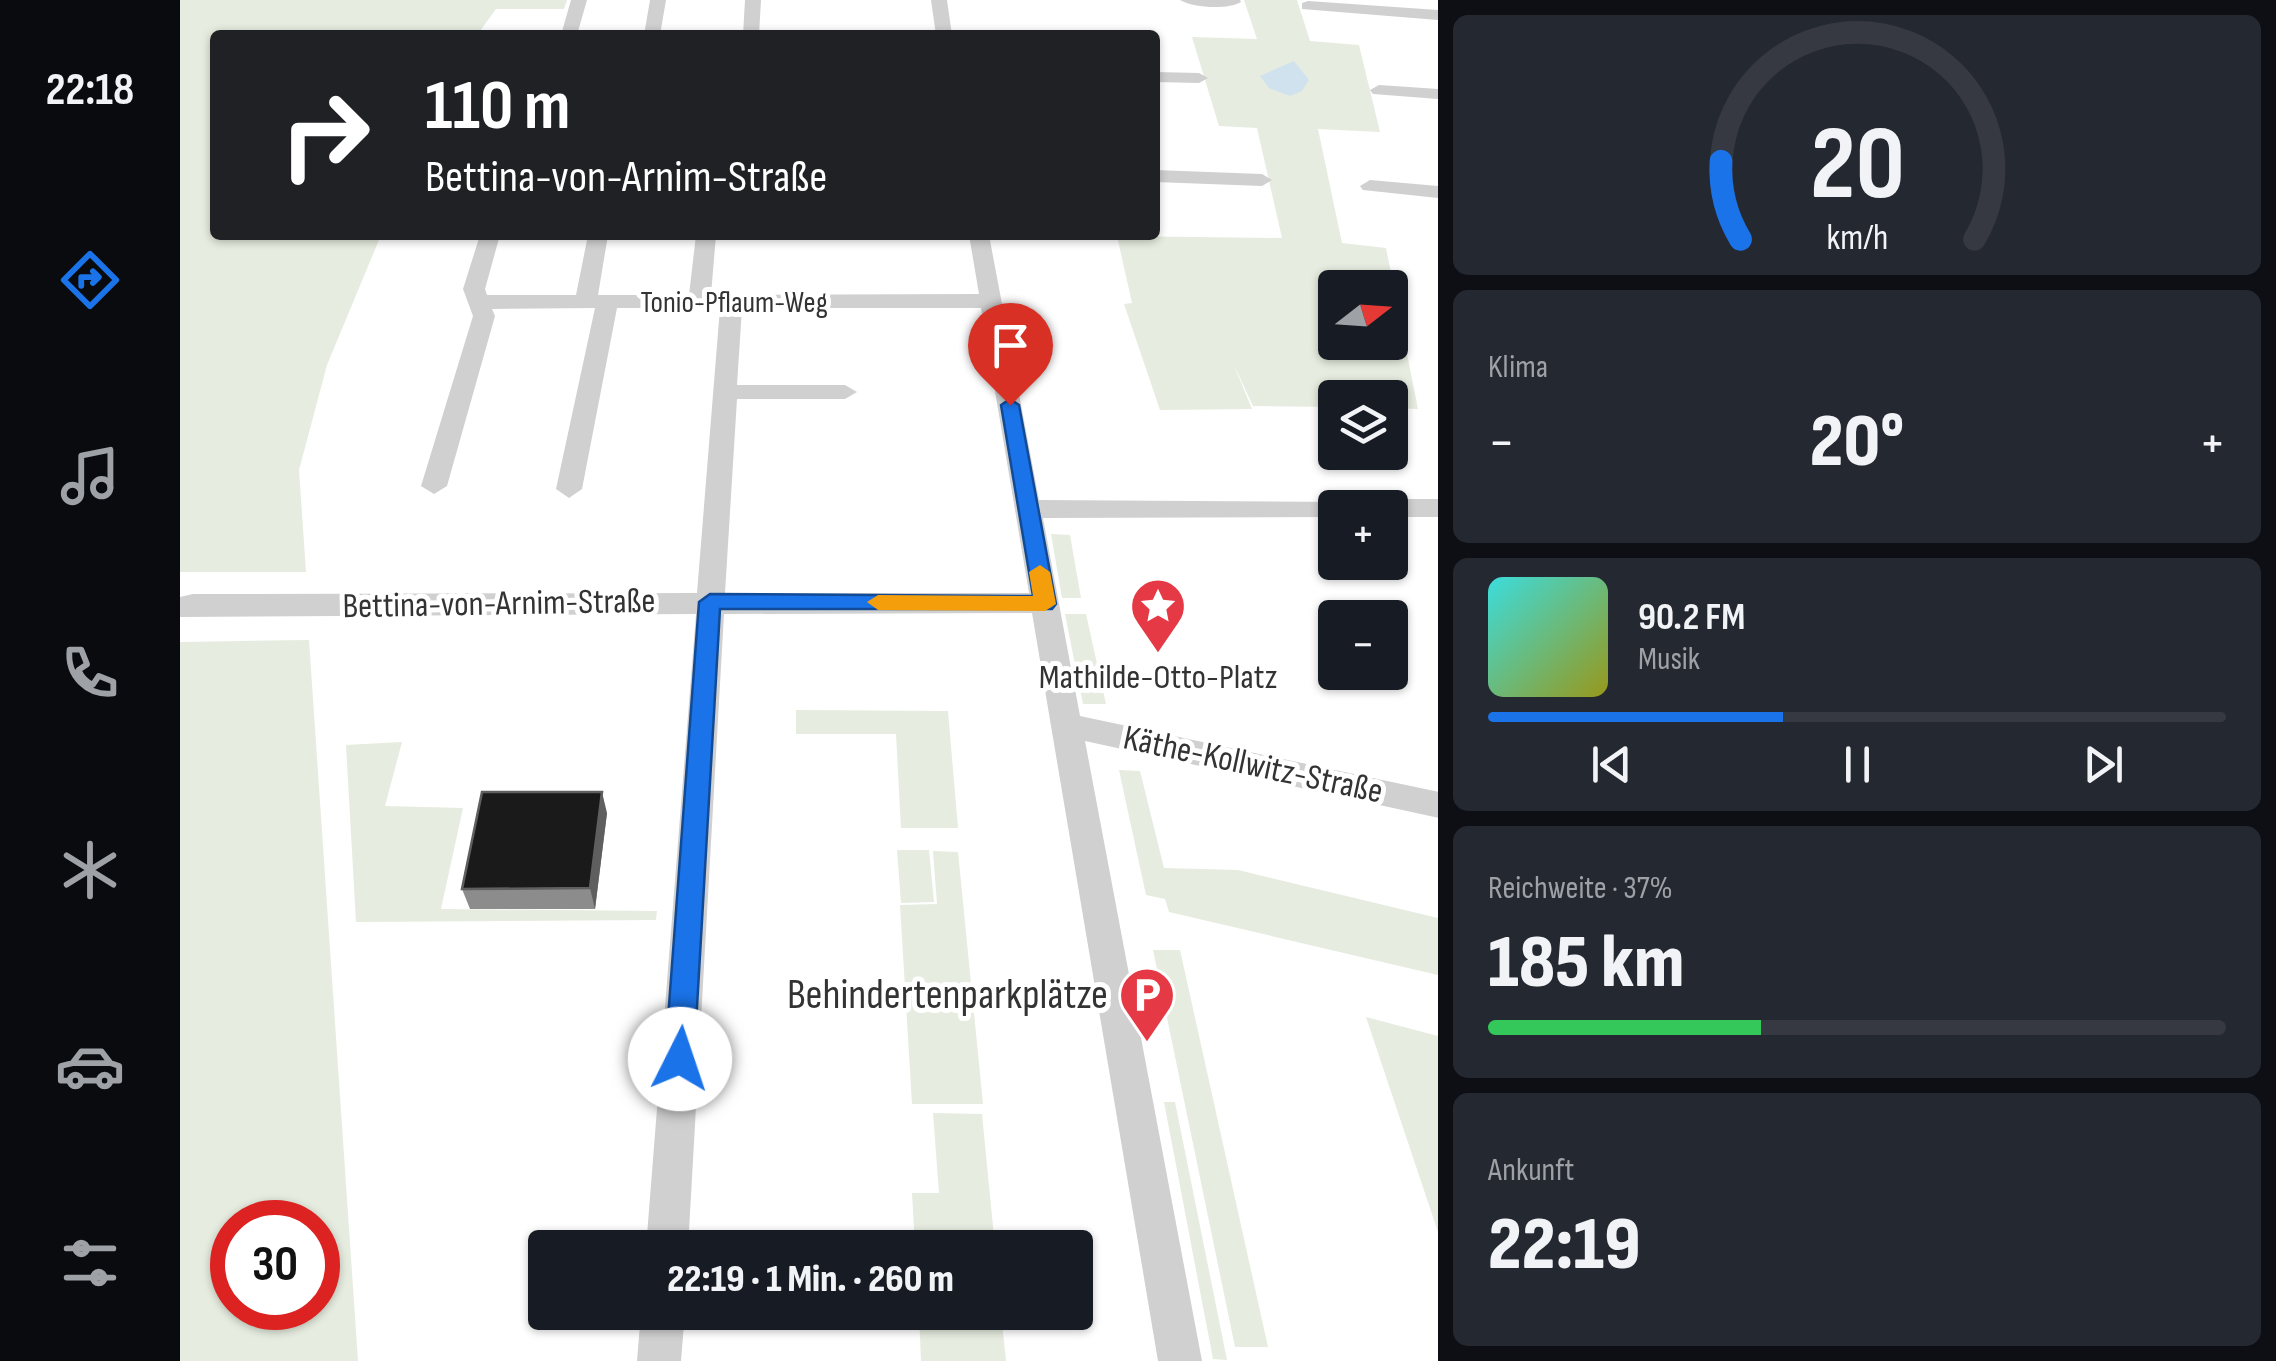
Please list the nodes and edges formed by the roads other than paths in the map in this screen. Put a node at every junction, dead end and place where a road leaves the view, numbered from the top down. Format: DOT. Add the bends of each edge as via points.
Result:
graph roads {
  1 [pos="579,0"];
  2 [pos="658,0"];
  3 [pos="753,0"];
  4 [pos="939,0"];
  5 [pos="1188,0"];
  6 [pos="1233,2"];
  7 [pos="1308,6"];
  8 [pos="1438,15"];
  9 [pos="570,30"];
  10 [pos="653,30"];
  11 [pos="751,30"];
  12 [pos="943,30"];
  13 [pos="1160,77"];
  14 [pos="1199,78"];
  15 [pos="1379,90"];
  16 [pos="1438,94"];
  17 [pos="1160,176"];
  18 [pos="1262,180"];
  19 [pos="1370,186"];
  20 [pos="1438,192"];
  21 [pos="489,240"];
  22 [pos="598,240"];
  23 [pos="705,240"];
  24 [pos="980,240"];
  25 [pos="990,300"];
  26 [pos="479,302"];
  27 [pos="699,303"];
  28 [pos="731,303"];
  29 [pos="596,304"];
  30 [pos="725,392"];
  31 [pos="845,392"];
  32 [pos="434,486"];
  33 [pos="569,489"];
  34 [pos="1318,508"];
  35 [pos="1408,508"];
  36 [pos="1438,508"];
  37 [pos="1030,509"];
  38 [pos="710,602"];
  39 [pos="184,603"];
  40 [pos="1045,604"];
  41 [pos="1067,725"];
  42 [pos="1438,805"];
  43 [pos="668,1230"];
  44 [pos="662,1330"];
  45 [pos="660,1361"];
  46 [pos="1180,1361"];
  1 -- 9 [label="street"];
  2 -- 10 [label="street"];
  3 -- 11 [label="street"];
  4 -- 12 [label="street"];
  5 -- 6 [label="street"];
  7 -- 8 [label="street"];
  13 -- 14 [label="street"];
  15 -- 16 [label="street"];
  17 -- 18 [label="street"];
  19 -- 20 [label="street"];
  21 -- 26 [label="street" via="474,289"];
  22 -- 29 [label="street"];
  23 -- 27 [label="street"];
  24 -- 25 [label="street"];
  25 -- 28 [label="street, Tonio-Pflaum-Weg"];
  25 -- 37 [label="street"];
  26 -- 29 [label="street, Tonio-Pflaum-Weg"];
  26 -- 32 [label="street" via="484,316"];
  27 -- 28 [label="street, Tonio-Pflaum-Weg"];
  27 -- 29 [label="street, Tonio-Pflaum-Weg"];
  28 -- 30 [label="street"];
  29 -- 33 [label="street"];
  30 -- 31 [label="street"];
  30 -- 38 [label="street"];
  34 -- 37 [label="street"];
  35 -- 36 [label="street"];
  37 -- 40 [label="street"];
  38 -- 39 [label="street, Bettina-von-Arnim-Straße"];
  38 -- 40 [label="street, Bettina-von-Arnim-Straße"];
  38 -- 43 [label="street"];
  40 -- 41 [label="street"];
  41 -- 42 [label="street, Käthe-Kollwitz-Straße"];
  41 -- 46 [label="street"];
  44 -- 45 [label="street"];
}
